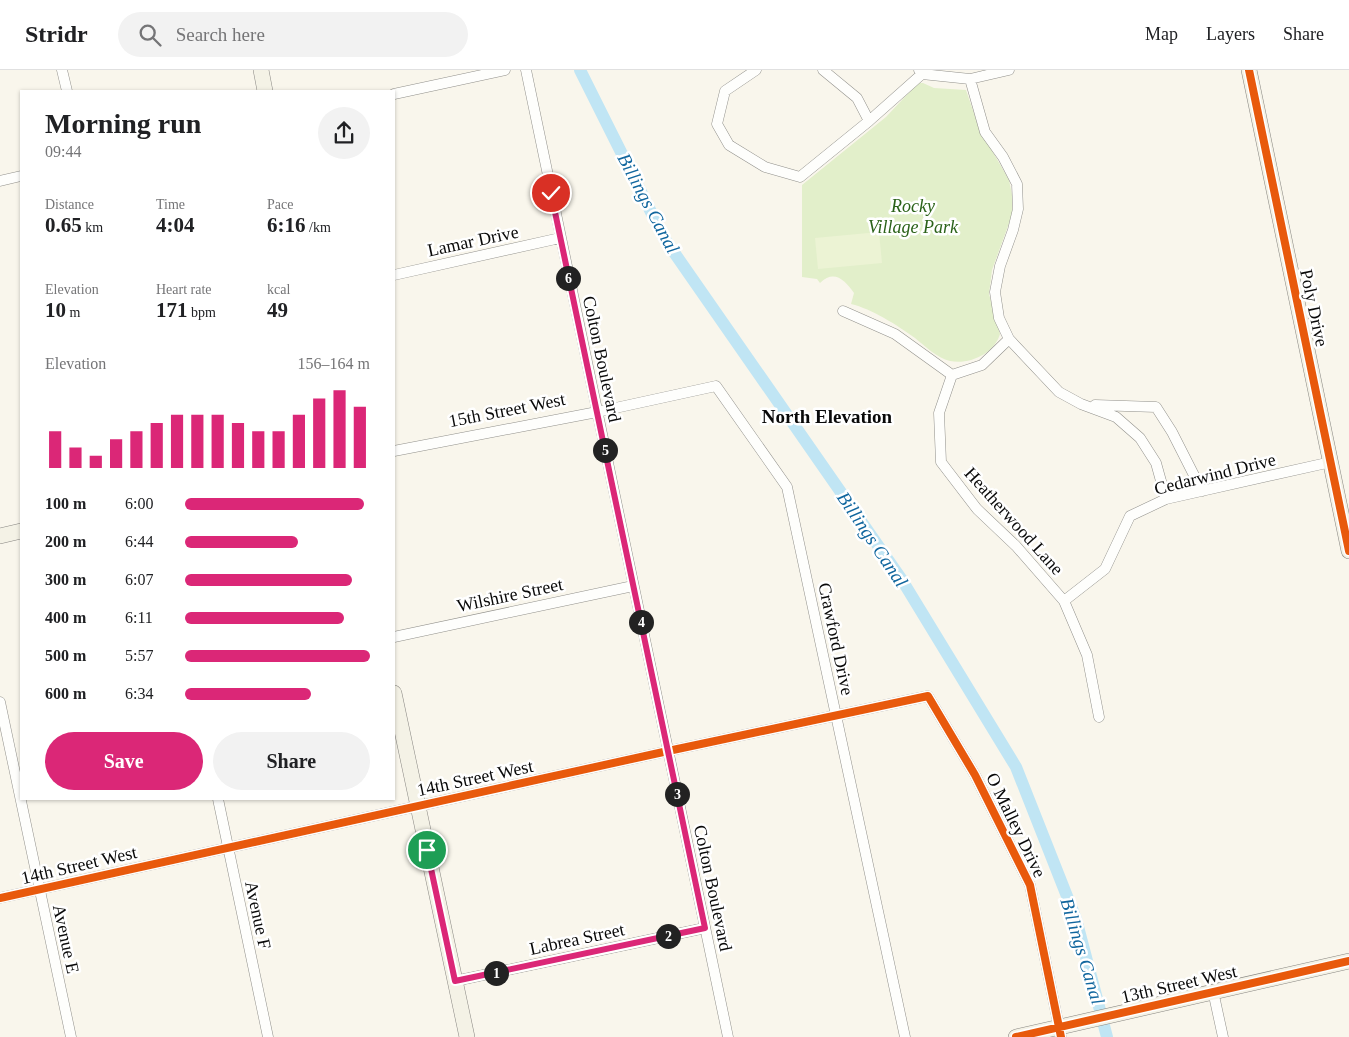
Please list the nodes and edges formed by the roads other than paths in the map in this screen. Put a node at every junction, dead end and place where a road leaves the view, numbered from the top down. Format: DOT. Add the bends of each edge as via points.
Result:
graph roads {
  1 [pos="62,70"];
  2 [pos="261,70"];
  3 [pos="505,70"];
  4 [pos="526,70"];
  5 [pos="756,70"];
  6 [pos="823,70"];
  7 [pos="1009,70"];
  8 [pos="1249,70"];
  9 [pos="922,71"];
  10 [pos="970,79"];
  11 [pos="67,90"];
  12 [pos="265,90"];
  13 [pos="395,94"];
  14 [pos="869,121"];
  15 [pos="20,176"];
  16 [pos="0,181"];
  17 [pos="560,238"];
  18 [pos="395,275"];
  19 [pos="843,311"];
  20 [pos="1008,338"];
  21 [pos="952,374"];
  22 [pos="716,386"];
  23 [pos="1081,404"];
  24 [pos="597,412"];
  25 [pos="395,452"];
  26 [pos="1331,462"];
  27 [pos="1202,491"];
  28 [pos="1166,499"];
  29 [pos="20,531"];
  30 [pos="0,536"];
  31 [pos="1349,551"];
  32 [pos="633,586"];
  33 [pos="1064,601"];
  34 [pos="395,637"];
  35 [pos="928,696"];
  36 [pos="395,698"];
  37 [pos="0,702"];
  38 [pos="836,715"];
  39 [pos="1098,717"];
  40 [pos="668,751"];
  41 [pos="20,798"];
  42 [pos="20,800"];
  43 [pos="218,800"];
  44 [pos="418,806"];
  45 [pos="228,848"];
  46 [pos="39,889"];
  47 [pos="0,898"];
  48 [pos="705,928"];
  49 [pos="1349,961"];
  50 [pos="455,981"];
  51 [pos="1213,991"];
  52 [pos="1060,1032"];
  53 [pos="70,1037"];
  54 [pos="268,1037"];
  55 [pos="467,1037"];
  56 [pos="728,1037"];
  57 [pos="905,1037"];
  58 [pos="1016,1037"];
  59 [pos="1223,1037"];
  1 -- 11 [label="street"];
  2 -- 12 [label="street"];
  3 -- 13 [label="street"];
  4 -- 17 [label="street, Colton Boulevard"];
  5 -- 14 [label="street" via="725,91 717,124 729,145 766,167 800,177"];
  6 -- 14 [label="street" via="857,98"];
  7 -- 10 [label="street"];
  8 -- 26 [label="street, Poly Drive"];
  9 -- 10 [label="street"];
  9 -- 14 [label="street"];
  10 -- 20 [label="street" via="985,132 1017,184 1018,209 995,292 999,318"];
  15 -- 16 [label="street"];
  17 -- 18 [label="street, Lamar Drive"];
  17 -- 24 [label="street, Colton Boulevard"];
  19 -- 21 [label="street" via="894,334"];
  20 -- 21 [label="street" via="982,365"];
  20 -- 23 [label="street" via="1059,392"];
  21 -- 33 [label="street, Heatherwood Lane" via="939,413 941,462 976,509 1016,546"];
  22 -- 24 [label="street, 15th Street West"];
  22 -- 38 [label="street, Crawford Drive" via="787,487"];
  23 -- 27 [label="street" via="1156,407"];
  23 -- 28 [label="street" via="1116,417 1140,438 1156,462"];
  24 -- 25 [label="street, 15th Street West"];
  24 -- 32 [label="street, Colton Boulevard"];
  26 -- 27 [label="street, Cedarwind Drive"];
  26 -- 31 [label="street, Poly Drive"];
  27 -- 28 [label="street, Cedarwind Drive"];
  28 -- 33 [label="street, Cedarwind Drive" via="1130,516 1105,569"];
  29 -- 30 [label="street"];
  32 -- 34 [label="street, Wilshire Street"];
  32 -- 40 [label="street, Colton Boulevard"];
  33 -- 39 [label="street" via="1087,655"];
  35 -- 38 [label="street, 14th Street West"];
  35 -- 52 [label="street, O Malley Drive" via="975,775 1030,885"];
  36 -- 44 [label="street"];
  37 -- 41 [label="street, Avenue E"];
  38 -- 40 [label="street, 14th Street West"];
  38 -- 57 [label="street, Crawford Drive"];
  40 -- 44 [label="street, 14th Street West"];
  40 -- 48 [label="street, Colton Boulevard"];
  42 -- 46 [label="street, Avenue E"];
  43 -- 45 [label="street, Avenue F"];
  44 -- 45 [label="street, 14th Street West"];
  44 -- 50 [label="street"];
  45 -- 46 [label="street, 14th Street West"];
  45 -- 54 [label="street, Avenue F"];
  46 -- 47 [label="street, 14th Street West"];
  46 -- 53 [label="street, Avenue E"];
  48 -- 50 [label="street, Labrea Street"];
  48 -- 56 [label="street, Colton Boulevard"];
  49 -- 51 [label="street, 13th Street West"];
  50 -- 55 [label="street"];
  51 -- 52 [label="street, 13th Street West" via="1092,1019"];
  51 -- 59 [label="street"];
  52 -- 58 [label="street, 13th Street West"];
}
